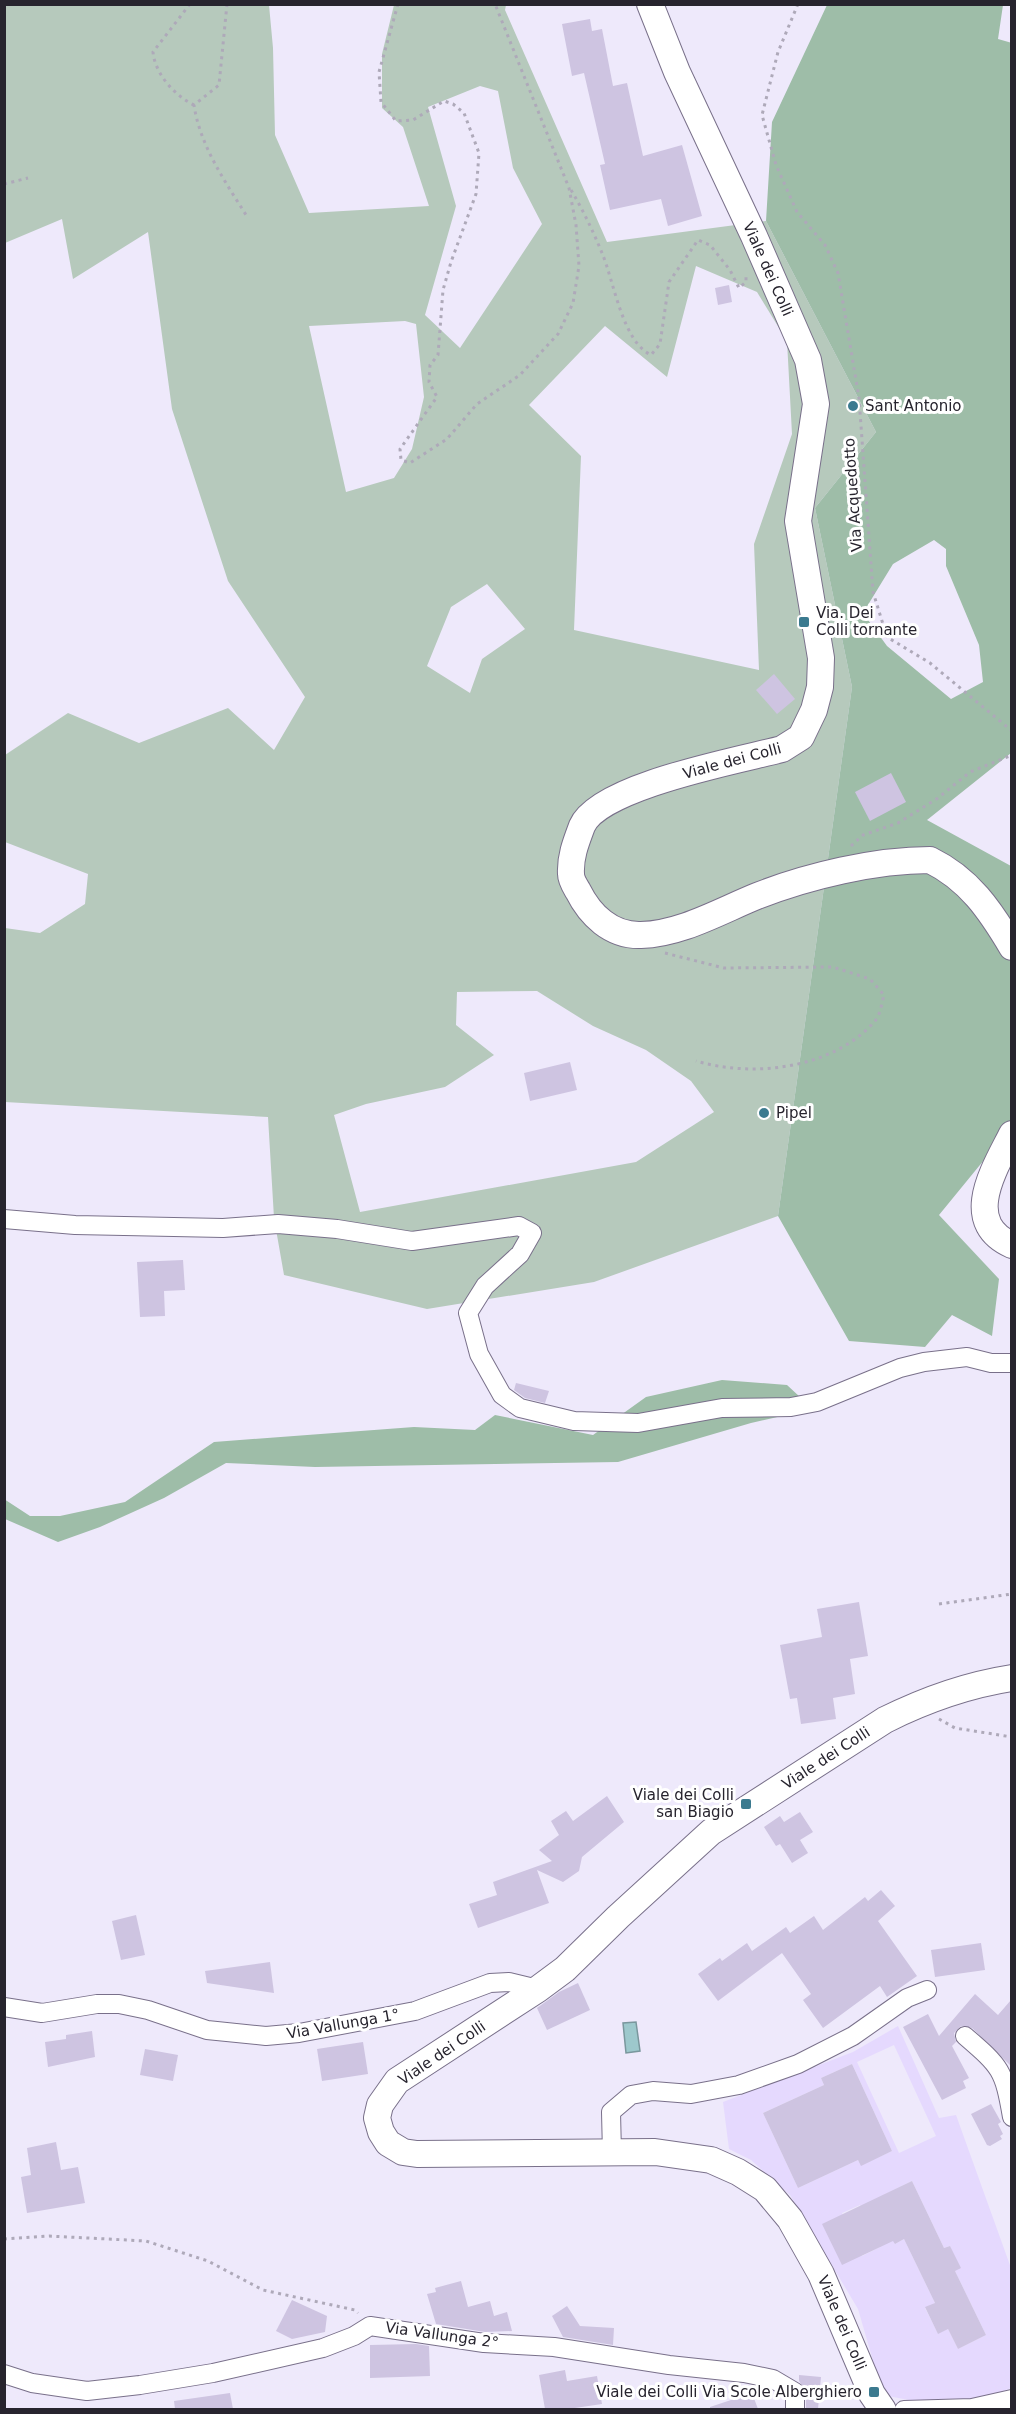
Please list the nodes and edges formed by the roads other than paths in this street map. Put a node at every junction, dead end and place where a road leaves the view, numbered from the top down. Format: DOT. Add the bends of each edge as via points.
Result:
graph roads {
  1 [pos="650,4"];
  2 [pos="1011,947"];
  3 [pos="1011,1134"];
  4 [pos="4,1219"];
  5 [pos="1011,1245"];
  6 [pos="1011,1363"];
  7 [pos="1011,1678"];
  8 [pos="538,1989"];
  9 [pos="927,1989"];
  10 [pos="4,2007"];
  11 [pos="965,2036"];
  12 [pos="1011,2117"];
  13 [pos="612,2153"];
  14 [pos="4,2374"];
  15 [pos="1011,2400"];
  16 [pos="795,2409"];
  17 [pos="883,2409"];
  18 [pos="903,2409"];
  1 -- 2 [label="main road, Viale dei Colli" via="808,360 816,404 798,521 821,658 820,687 801,737 782,749 627,791 585,820 573,848 571,877 587,910 609,928 639,935 684,926 760,895 833,873 930,860 968,885 988,907"];
  3 -- 5 [label="main road" via="983,1197 992,1228"];
  4 -- 6 [label="street" via="75,1225 223,1228 278,1224 412,1241 519,1226 532,1233 520,1254 485,1286 468,1313 472,1331 489,1374 509,1403 574,1421 638,1423 722,1408 791,1407 818,1402 924,1362 967,1358"];
  7 -- 8 [label="main road, Viale dei Colli" via="980,1683 885,1720 711,1832 565,1969"];
  8 -- 10 [label="street, Via Vallunga 1°" via="509,1982 490,1983 415,2011 299,2034 266,2036 207,2030 119,2004 42,2013"];
  8 -- 13 [label="main road, Viale dei Colli" via="397,2081 380,2105 381,2132 388,2143 417,2154"];
  9 -- 13 [label="street" via="907,1998 853,2036 798,2064 739,2085 691,2094 653,2091 631,2095 611,2112"];
  11 -- 12 [label="street" via="1002,2071"];
  13 -- 17 [label="main road, Viale dei Colli" via="655,2152 711,2160 765,2189 790,2219 821,2274 872,2394"];
  14 -- 16 [label="street, Via Vallunga 2°" via="32,2383 87,2391 140,2385 323,2348 370,2326 744,2373 773,2379 795,2392"];
  15 -- 18 [label="street" via="972,2408"];
}
